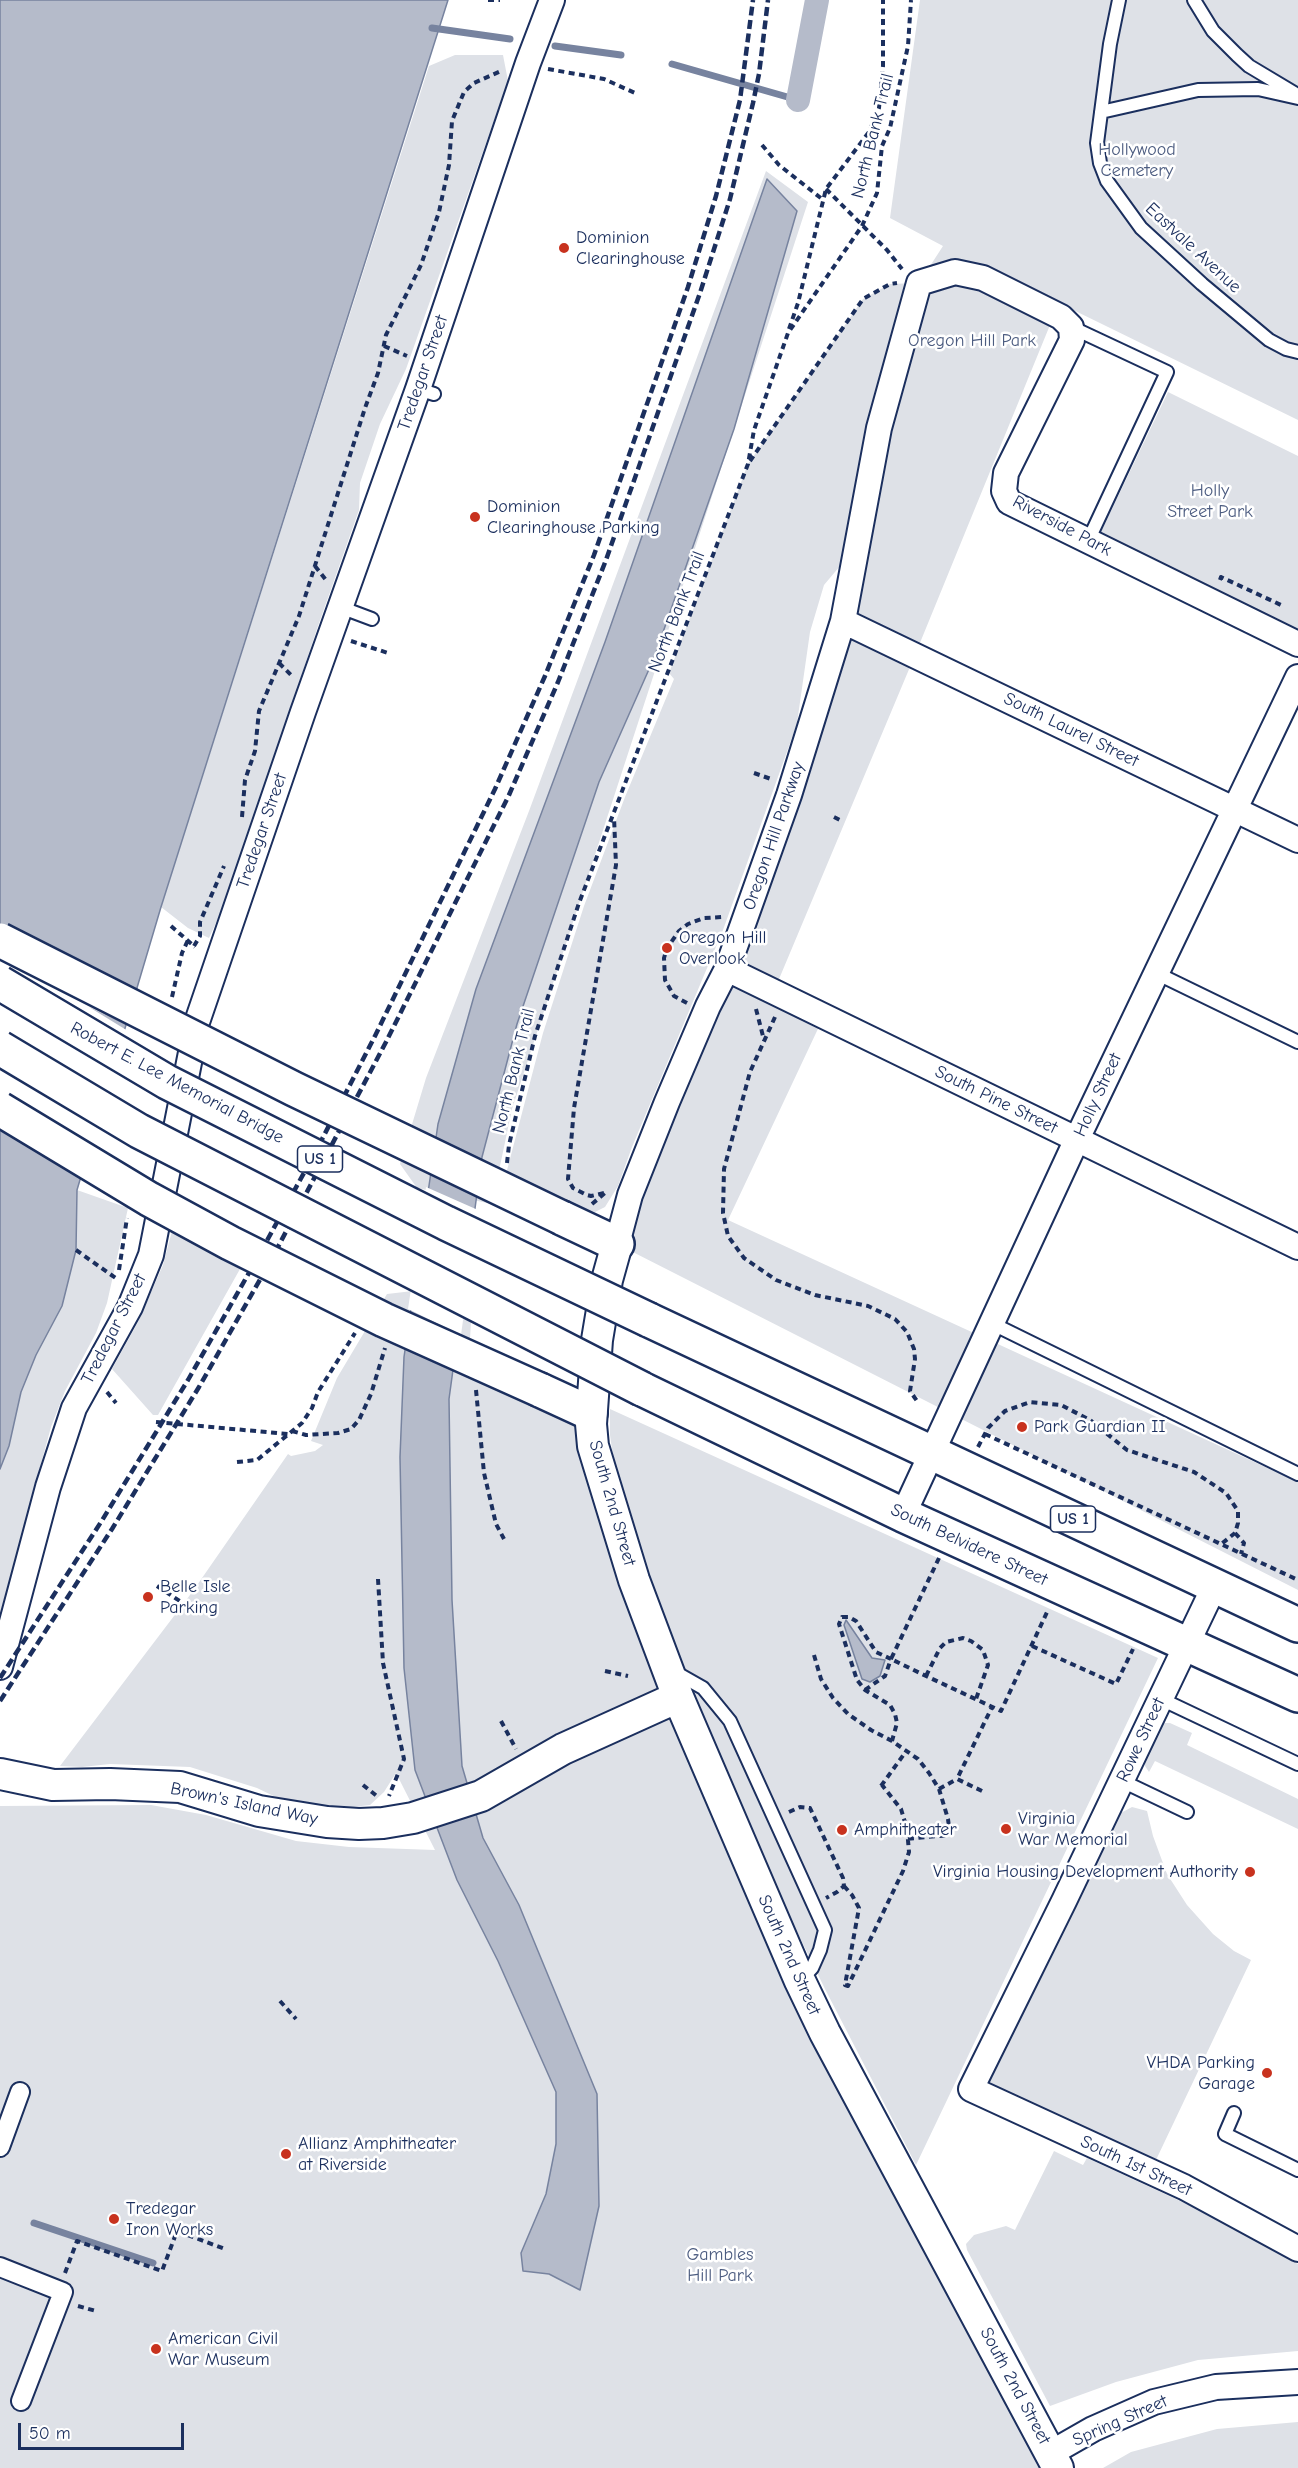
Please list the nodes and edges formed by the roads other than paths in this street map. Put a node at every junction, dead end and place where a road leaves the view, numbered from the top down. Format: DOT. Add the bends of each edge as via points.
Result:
graph roads {
  1 [pos="552,0"];
  2 [pos="1119,0"];
  3 [pos="1194,0"];
  4 [pos="1298,96"];
  5 [pos="1101,112"];
  6 [pos="1066,322"];
  7 [pos="1298,352"];
  8 [pos="1088,541"];
  9 [pos="336,597"];
  10 [pos="372,619"];
  11 [pos="843,621"];
  12 [pos="1298,644"];
  13 [pos="1298,677"];
  14 [pos="1234,809"];
  15 [pos="1298,840"];
  16 [pos="0,940"];
  17 [pos="727,969"];
  18 [pos="1156,973"];
  19 [pos="0,983"];
  20 [pos="1298,1042"];
  21 [pos="0,1048"];
  22 [pos="0,1109"];
  23 [pos="1077,1139"];
  24 [pos="617,1244"];
  25 [pos="1298,1247"];
  26 [pos="991,1323"];
  27 [pos="590,1413"];
  28 [pos="932,1452"];
  29 [pos="1298,1474"];
  30 [pos="903,1515"];
  31 [pos="1215,1585"];
  32 [pos="1298,1625"];
  33 [pos="1186,1645"];
  34 [pos="0,1667"];
  35 [pos="666,1668"];
  36 [pos="1298,1695"];
  37 [pos="678,1697"];
  38 [pos="1161,1699"];
  39 [pos="1298,1764"];
  40 [pos="0,1774"];
  41 [pos="1122,1781"];
  42 [pos="1187,1812"];
  43 [pos="800,1981"];
  44 [pos="971,2089"];
  45 [pos="20,2092"];
  46 [pos="1234,2113"];
  47 [pos="0,2147"];
  48 [pos="1298,2170"];
  49 [pos="1298,2249"];
  50 [pos="0,2267"];
  51 [pos="1298,2382"];
  52 [pos="21,2401"];
  53 [pos="1054,2461"];
  1 -- 9 [label="street, Tredegar Street" via="528,63 426,391"];
  2 -- 5 [label="lane, Eastvale Avenue"];
  3 -- 4 [label="lane" via="1212,31 1237,55"];
  4 -- 5 [label="lane" via="1258,89 1198,90"];
  5 -- 7 [label="lane, Eastvale Avenue" via="1096,143 1100,163 1110,187 1135,222 1257,330 1278,345"];
  6 -- 8 [label="street, Riverside Park" via="1072,340 1006,473 1004,491 1008,502"];
  6 -- 8 [label="lane" via="1167,372"];
  6 -- 11 [label="street, Oregon Hill Parkway" via="983,278 955,272 919,283 879,428"];
  8 -- 12 [label="street, Riverside Park"];
  9 -- 10 [label="lane"];
  9 -- 34 [label="street, Tredegar Street" via="197,1022 151,1255 130,1307 74,1408 48,1486"];
  11 -- 14 [label="street, South Laurel Street"];
  11 -- 17 [label="street, Oregon Hill Parkway" via="786,806"];
  13 -- 14 [label="street, Holly Street"];
  14 -- 15 [label="street, South Laurel Street"];
  14 -- 18 [label="street, Holly Street"];
  16 -- 24 [label="main road, bridge" via="294,1089"];
  17 -- 23 [label="street, South Pine Street"];
  17 -- 24 [label="street, Oregon Hill Parkway" via="663,1111 630,1195"];
  18 -- 20 [label="lane"];
  18 -- 23 [label="street, Holly Street"];
  19 -- 28 [label="main road, Robert E. Lee Memorial Bridge / US 1, bridge" via="167,1082 446,1223"];
  21 -- 30 [label="main road, South Belvidere Street, bridge" via="139,1131 642,1389"];
  22 -- 27 [label="main road, bridge" via="230,1243 384,1320"];
  23 -- 25 [label="street, South Pine Street"];
  23 -- 26 [label="street, Holly Street"];
  24 -- 27 [label="street, Oregon Hill Parkway" via="599,1330"];
  26 -- 28 [label="street, Holly Street"];
  26 -- 29 [label="lane"];
  27 -- 35 [label="street, South 2nd Street" via="593,1446"];
  28 -- 30 [label="street, Holly Street"];
  28 -- 31 [label="main road, US 1"];
  30 -- 33 [label="main road, South Belvidere Street"];
  31 -- 32 [label="main road, US 1"];
  31 -- 33 [label="street, Rowe Street"];
  33 -- 36 [label="main road, South Belvidere Street"];
  33 -- 38 [label="street, Rowe Street"];
  35 -- 37 [label="street, South 2nd Street"];
  35 -- 43 [label="lane" via="703,1688 730,1721 825,1930 812,1968"];
  37 -- 40 [label="street, Brown's Island Way" via="563,1749 481,1796 413,1818 359,1824 327,1822 259,1811 180,1787 53,1785"];
  37 -- 43 [label="street, South 2nd Street"];
  38 -- 39 [label="lane"];
  38 -- 41 [label="street, Rowe Street"];
  41 -- 42 [label="lane"];
  41 -- 44 [label="street, Rowe Street"];
  43 -- 53 [label="street, South 2nd Street"];
  44 -- 49 [label="street, South 1st Street" via="1184,2187"];
  45 -- 47 [label="street"];
  46 -- 48 [label="lane" via="1225,2134"];
  50 -- 52 [label="street" via="63,2292"];
  51 -- 53 [label="street, Spring Street" via="1216,2387 1154,2402 1093,2429"];
}
